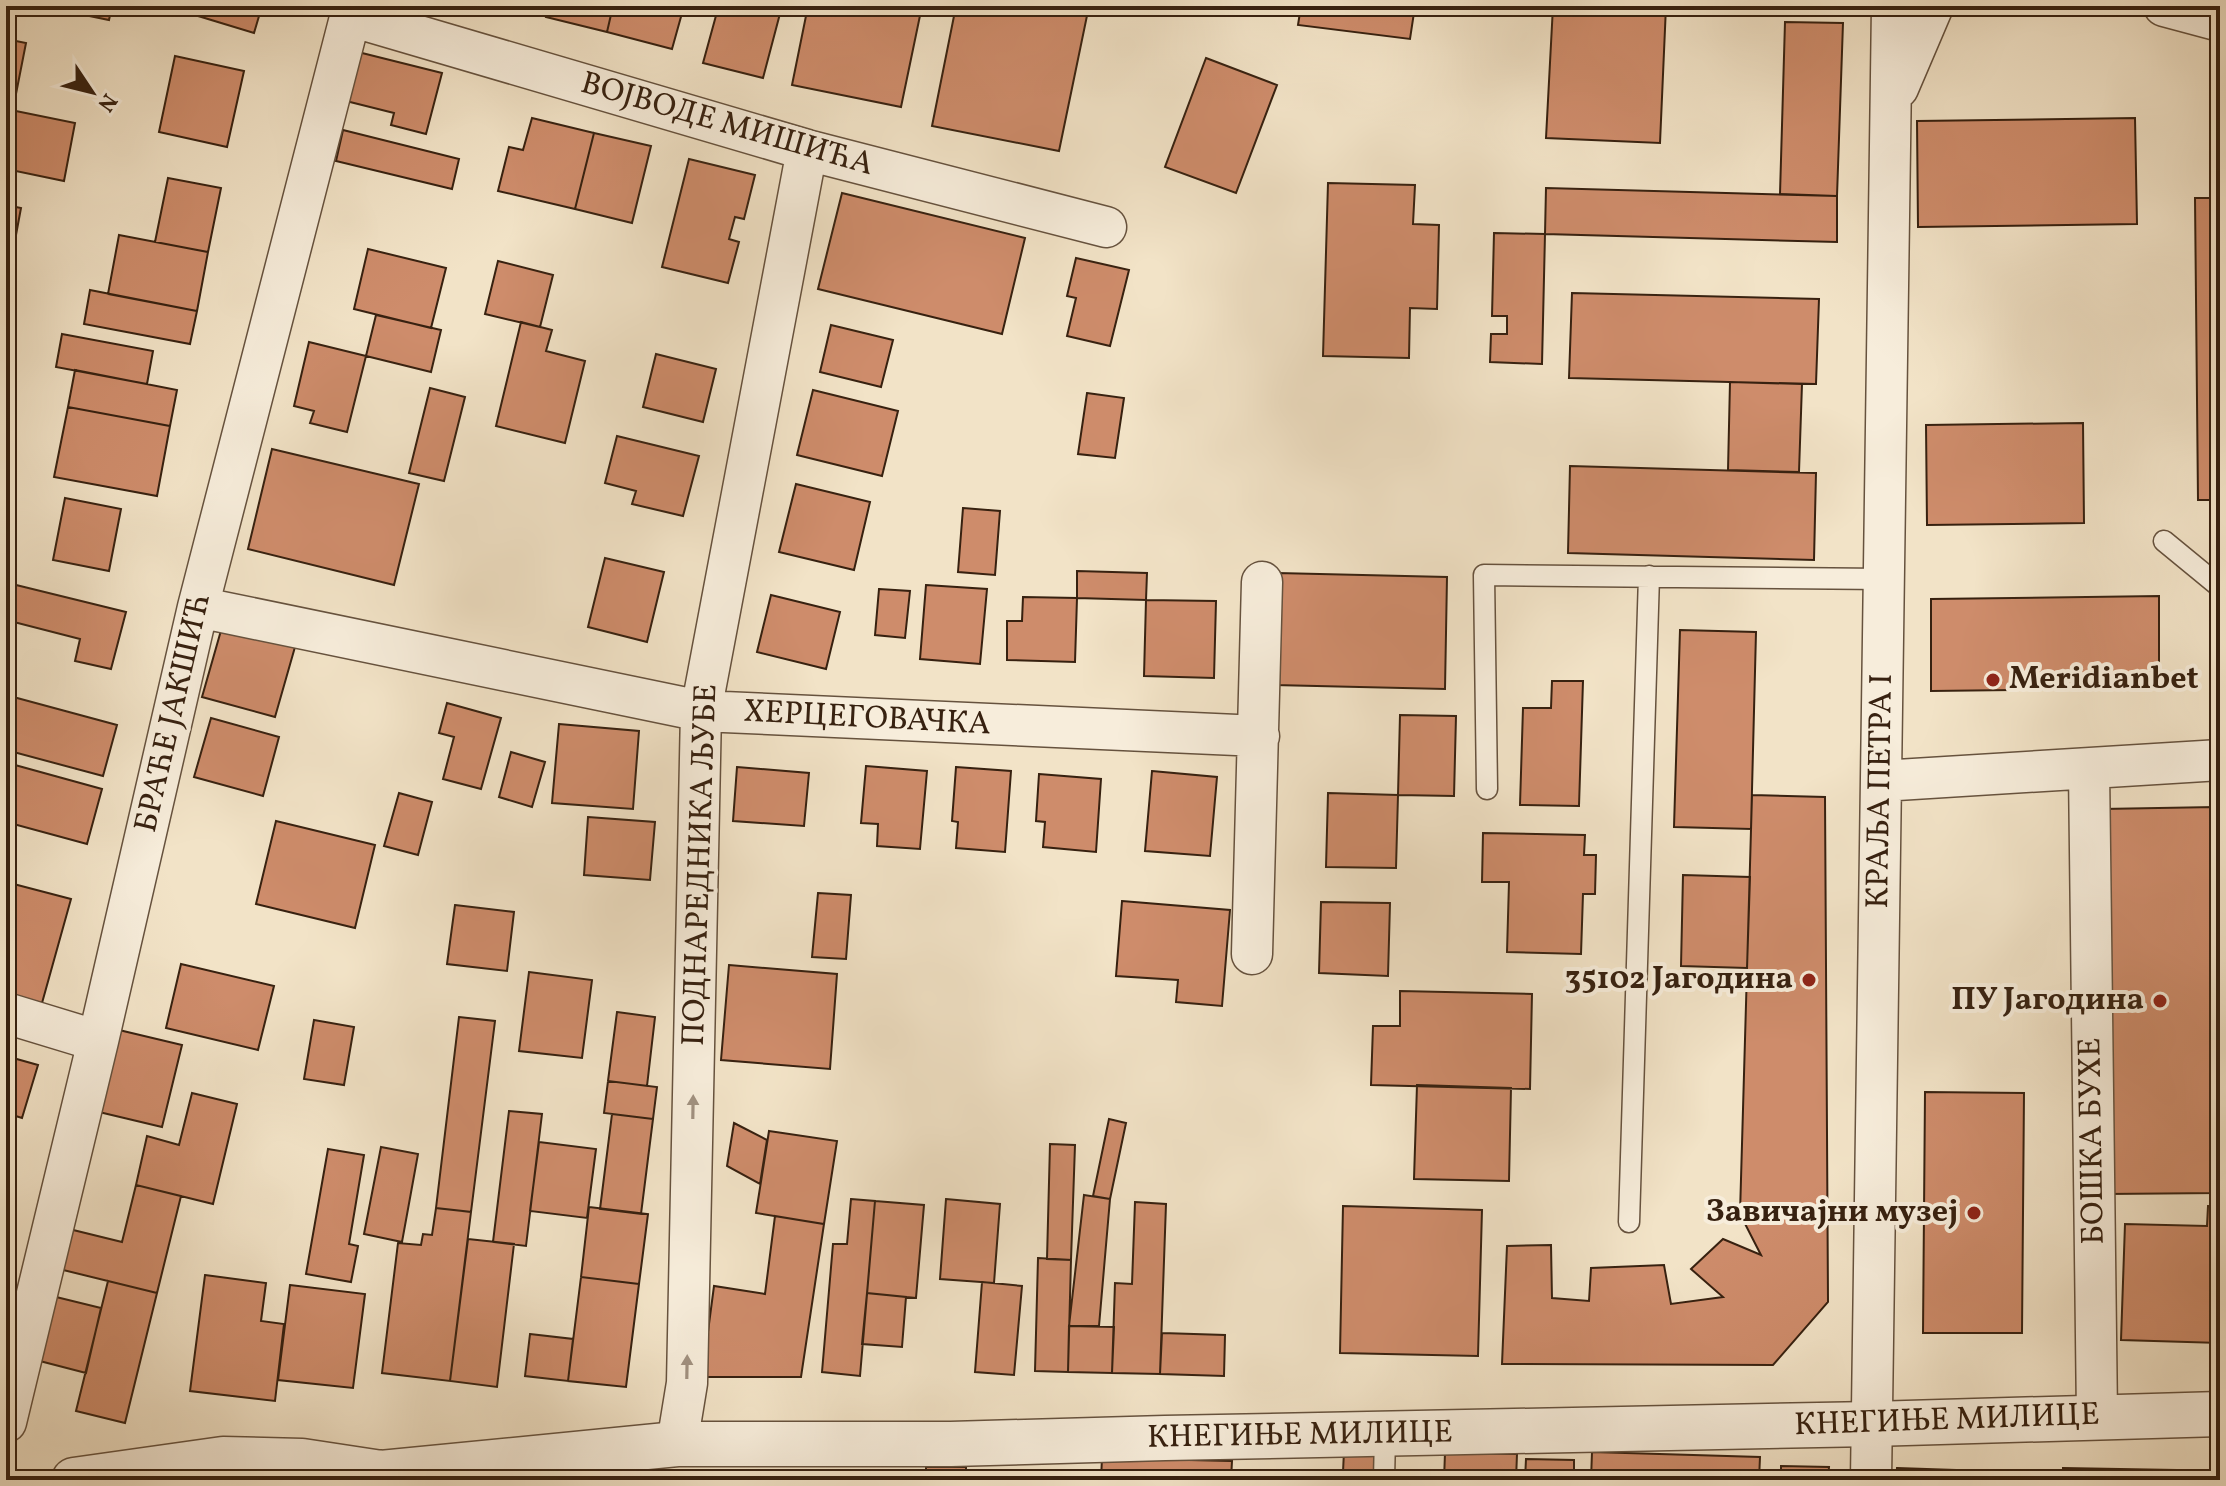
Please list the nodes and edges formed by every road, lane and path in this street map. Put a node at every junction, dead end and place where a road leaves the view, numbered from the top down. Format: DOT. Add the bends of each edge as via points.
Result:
graph roads {
  1 [pos="1892,6"];
  2 [pos="1933,6"];
  3 [pos="2164,6"];
  4 [pos="352,11"];
  5 [pos="2220,21"];
  6 [pos="1891,103"];
  7 [pos="807,150"];
  8 [pos="1106,227"];
  9 [pos="2164,541"];
  10 [pos="1649,576"];
  11 [pos="1884,579"];
  12 [pos="1262,582"];
  13 [pos="2220,587"];
  14 [pos="198,607"];
  15 [pos="701,711"];
  16 [pos="1259,736"];
  17 [pos="2220,760"];
  18 [pos="2089,769"];
  19 [pos="1881,781"];
  20 [pos="1487,789"];
  21 [pos="1252,954"];
  22 [pos="6,1013"];
  23 [pos="98,1041"];
  24 [pos="1629,1222"];
  25 [pos="2220,1414"];
  26 [pos="2097,1417"];
  27 [pos="6,1422"];
  28 [pos="1872,1424"];
  29 [pos="1385,1435"];
  30 [pos="677,1444"];
  31 [pos="369,1476"];
  32 [pos="74,1480"];
  33 [pos="1384,1480"];
  34 [pos="1871,1480"];
  1 -- 6 [label="street, КРАЉА ПЕТРА I"];
  2 -- 6 [label="street, КРАЉА ПЕТРА I"];
  3 -- 5 [label="street"];
  4 -- 7 [label="street, ВОЈВОДЕ МИШИЋА"];
  4 -- 14 [label="street, БРАЋЕ ЈАКШИЋ"];
  6 -- 11 [label="street, КРАЉА ПЕТРА I"];
  7 -- 8 [label="street, ВОЈВОДЕ МИШИЋА"];
  7 -- 15 [label="street, ПОДНАРЕДНИКА ЉУБЕ"];
  9 -- 13 [label="lane"];
  10 -- 11 [label="lane"];
  10 -- 20 [label="lane" via="1484,575"];
  10 -- 24 [label="lane"];
  11 -- 19 [label="street, КРАЉА ПЕТРА I"];
  12 -- 16 [label="street"];
  14 -- 15 [label="street, ХЕРЦЕГОВАЧКА"];
  14 -- 23 [label="street, БРАЋЕ ЈАКШИЋ"];
  15 -- 16 [label="street, ХЕРЦЕГОВАЧКА"];
  30 -- 15 [label="street, ПОДНАРЕДНИКА ЉУБЕ, one-way" via="687,1383"];
  16 -- 21 [label="street"];
  17 -- 18 [label="street"];
  18 -- 19 [label="street"];
  18 -- 26 [label="street, БОШКА БУХЕ"];
  19 -- 28 [label="street, КРАЉА ПЕТРА I"];
  22 -- 23 [label="street"];
  23 -- 27 [label="street, БРАЋЕ ЈАКШИЋ"];
  25 -- 26 [label="street, КНЕГИЊЕ МИЛИЦЕ"];
  26 -- 28 [label="street, КНЕГИЊЕ МИЛИЦЕ"];
  28 -- 29 [label="street, КНЕГИЊЕ МИЛИЦЕ"];
  28 -- 34 [label="street, КРАЉА ПЕТРА I"];
  29 -- 30 [label="street, КНЕГИЊЕ МИЛИЦЕ"];
  29 -- 33 [label="lane"];
  30 -- 31 [label="street, КНЕГИЊЕ МИЛИЦЕ"];
  31 -- 32 [label="street, КНЕГИЊЕ МИЛИЦЕ" via="302,1461 223,1459"];
}
